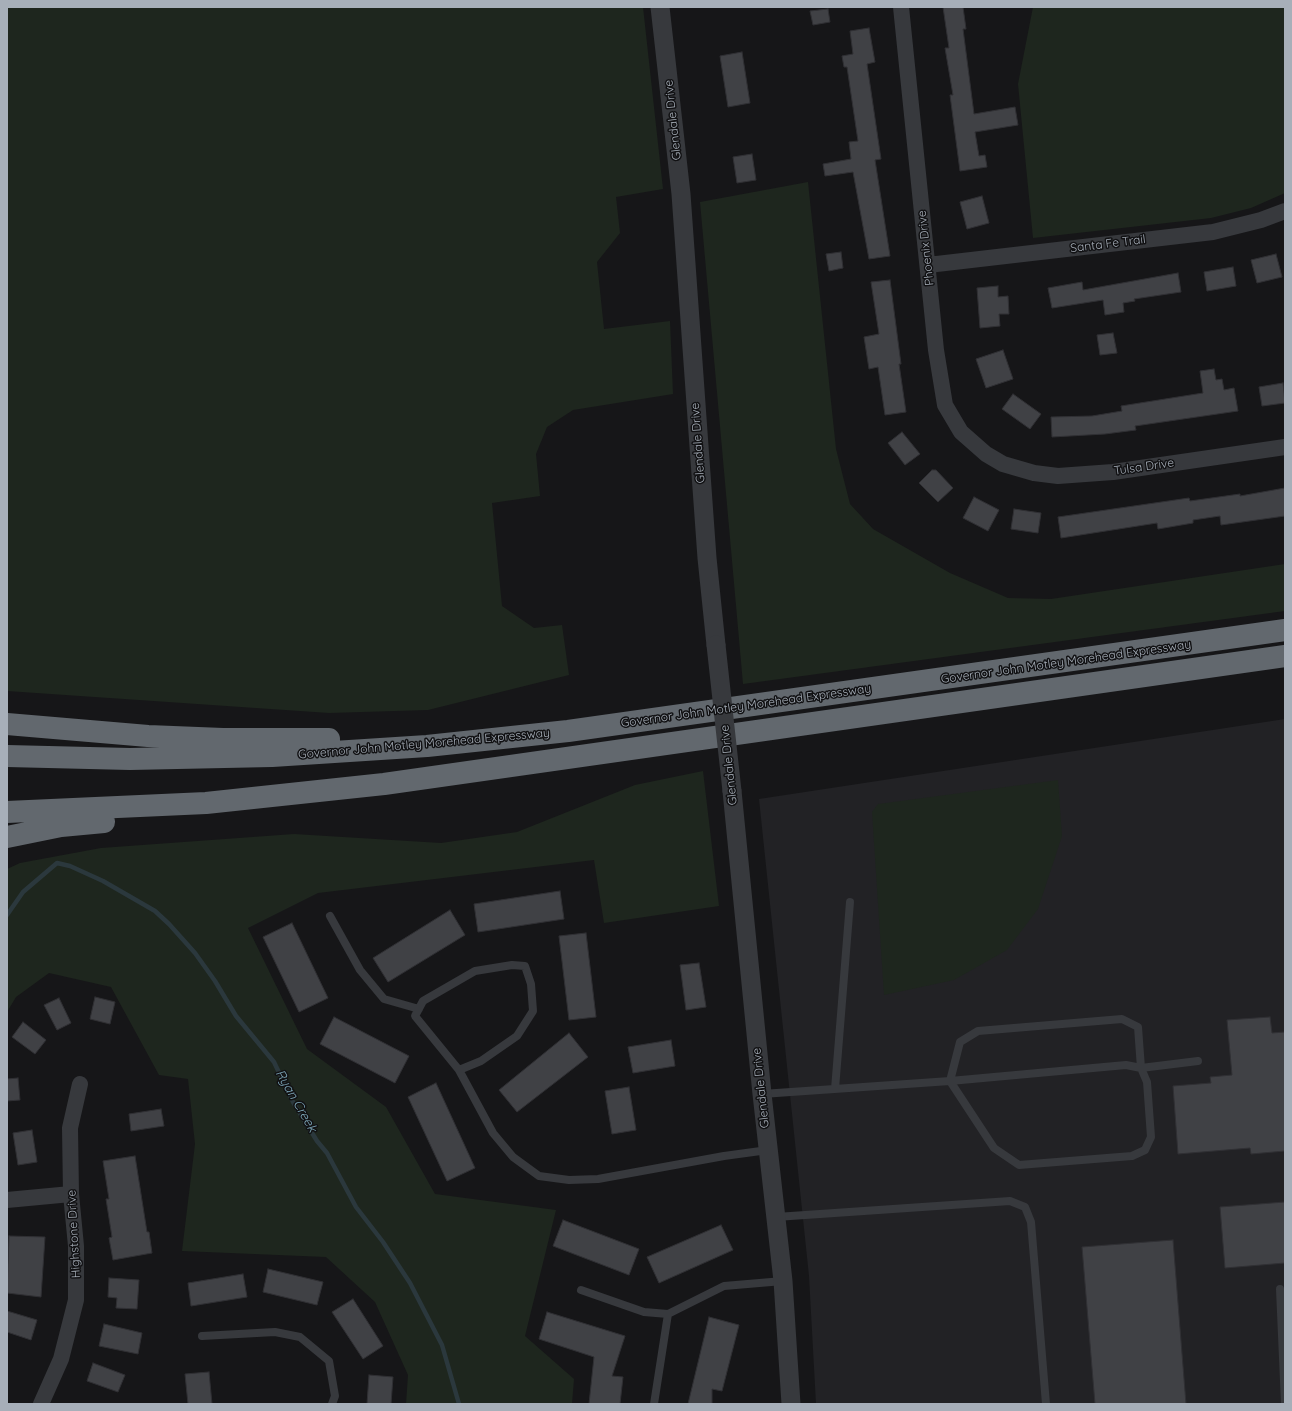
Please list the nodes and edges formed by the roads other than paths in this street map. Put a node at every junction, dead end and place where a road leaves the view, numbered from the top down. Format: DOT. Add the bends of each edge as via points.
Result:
graph roads {
  1 [pos="660,7"];
  2 [pos="901,7"];
  3 [pos="1285,211"];
  4 [pos="928,265"];
  5 [pos="1285,447"];
  6 [pos="1003,464"];
  7 [pos="1285,630"];
  8 [pos="1285,656"];
  9 [pos="7,724"];
  10 [pos="427,746"];
  11 [pos="7,756"];
  12 [pos="206,804"];
  13 [pos="7,812"];
  14 [pos="7,837"];
  15 [pos="850,902"];
  16 [pos="330,916"];
  17 [pos="419,1009"];
  18 [pos="1198,1061"];
  19 [pos="1141,1068"];
  20 [pos="458,1070"];
  21 [pos="950,1080"];
  22 [pos="80,1084"];
  23 [pos="835,1089"];
  24 [pos="762,1094"];
  25 [pos="768,1150"];
  26 [pos="71,1194"];
  27 [pos="7,1200"];
  28 [pos="776,1217"];
  29 [pos="783,1281"];
  30 [pos="1280,1289"];
  31 [pos="581,1290"];
  32 [pos="668,1314"];
  33 [pos="202,1336"];
  34 [pos="41,1404"];
  35 [pos="332,1404"];
  36 [pos="654,1404"];
  37 [pos="791,1404"];
  38 [pos="1046,1404"];
  39 [pos="1285,1404"];
  1 -- 24 [label="street, Glendale Drive, bridge" via="681,194 707,558"];
  2 -- 4 [label="street, Phoenix Drive"];
  3 -- 4 [label="street, Santa Fe Trail" via="1213,232"];
  4 -- 6 [label="street, Phoenix Drive" via="936,350 945,405 961,432 986,454"];
  5 -- 6 [label="street, Tulsa Drive" via="1113,472 1058,476 1034,473"];
  7 -- 10 [label="highway, Governor John Motley Morehead Expressway" via="568,731"];
  8 -- 12 [label="highway, Governor John Motley Morehead Expressway" via="384,784"];
  9 -- 10 [label="highway" via="148,736 223,739 392,737"];
  10 -- 11 [label="highway, Governor John Motley Morehead Expressway" via="204,758"];
  12 -- 13 [label="highway"];
  12 -- 14 [label="highway" via="164,818 76,824"];
  15 -- 23 [label="lane"];
  16 -- 17 [label="lane" via="360,970 384,999"];
  17 -- 20 [label="lane" via="415,1016"];
  17 -- 20 [label="lane" via="423,1002 475,971 512,965 525,966 531,984 532,1011 517,1036 481,1061"];
  18 -- 19 [label="lane"];
  19 -- 21 [label="lane" via="1126,1065"];
  19 -- 21 [label="lane" via="1138,1027 1122,1019 978,1031 960,1042"];
  19 -- 21 [label="lane" via="1147,1082 1151,1137 1145,1150 1132,1156 1019,1165 994,1148"];
  20 -- 25 [label="lane" via="493,1133 512,1157 539,1176 569,1180 598,1179"];
  21 -- 23 [label="lane"];
  22 -- 26 [label="street, Highstone Drive" via="70,1128"];
  23 -- 24 [label="lane"];
  24 -- 25 [label="street, Glendale Drive"];
  25 -- 28 [label="street, Glendale Drive"];
  26 -- 27 [label="street"];
  26 -- 34 [label="street, Highstone Drive" via="76,1246 76,1300 61,1359"];
  28 -- 29 [label="street, Glendale Drive"];
  28 -- 38 [label="lane" via="1010,1202 1025,1207 1031,1222"];
  29 -- 32 [label="lane" via="724,1286"];
  29 -- 37 [label="street, Glendale Drive"];
  30 -- 39 [label="lane"];
  31 -- 32 [label="lane" via="644,1312"];
  32 -- 36 [label="lane"];
  33 -- 35 [label="lane" via="275,1332 300,1337 329,1361 335,1396"];
}
